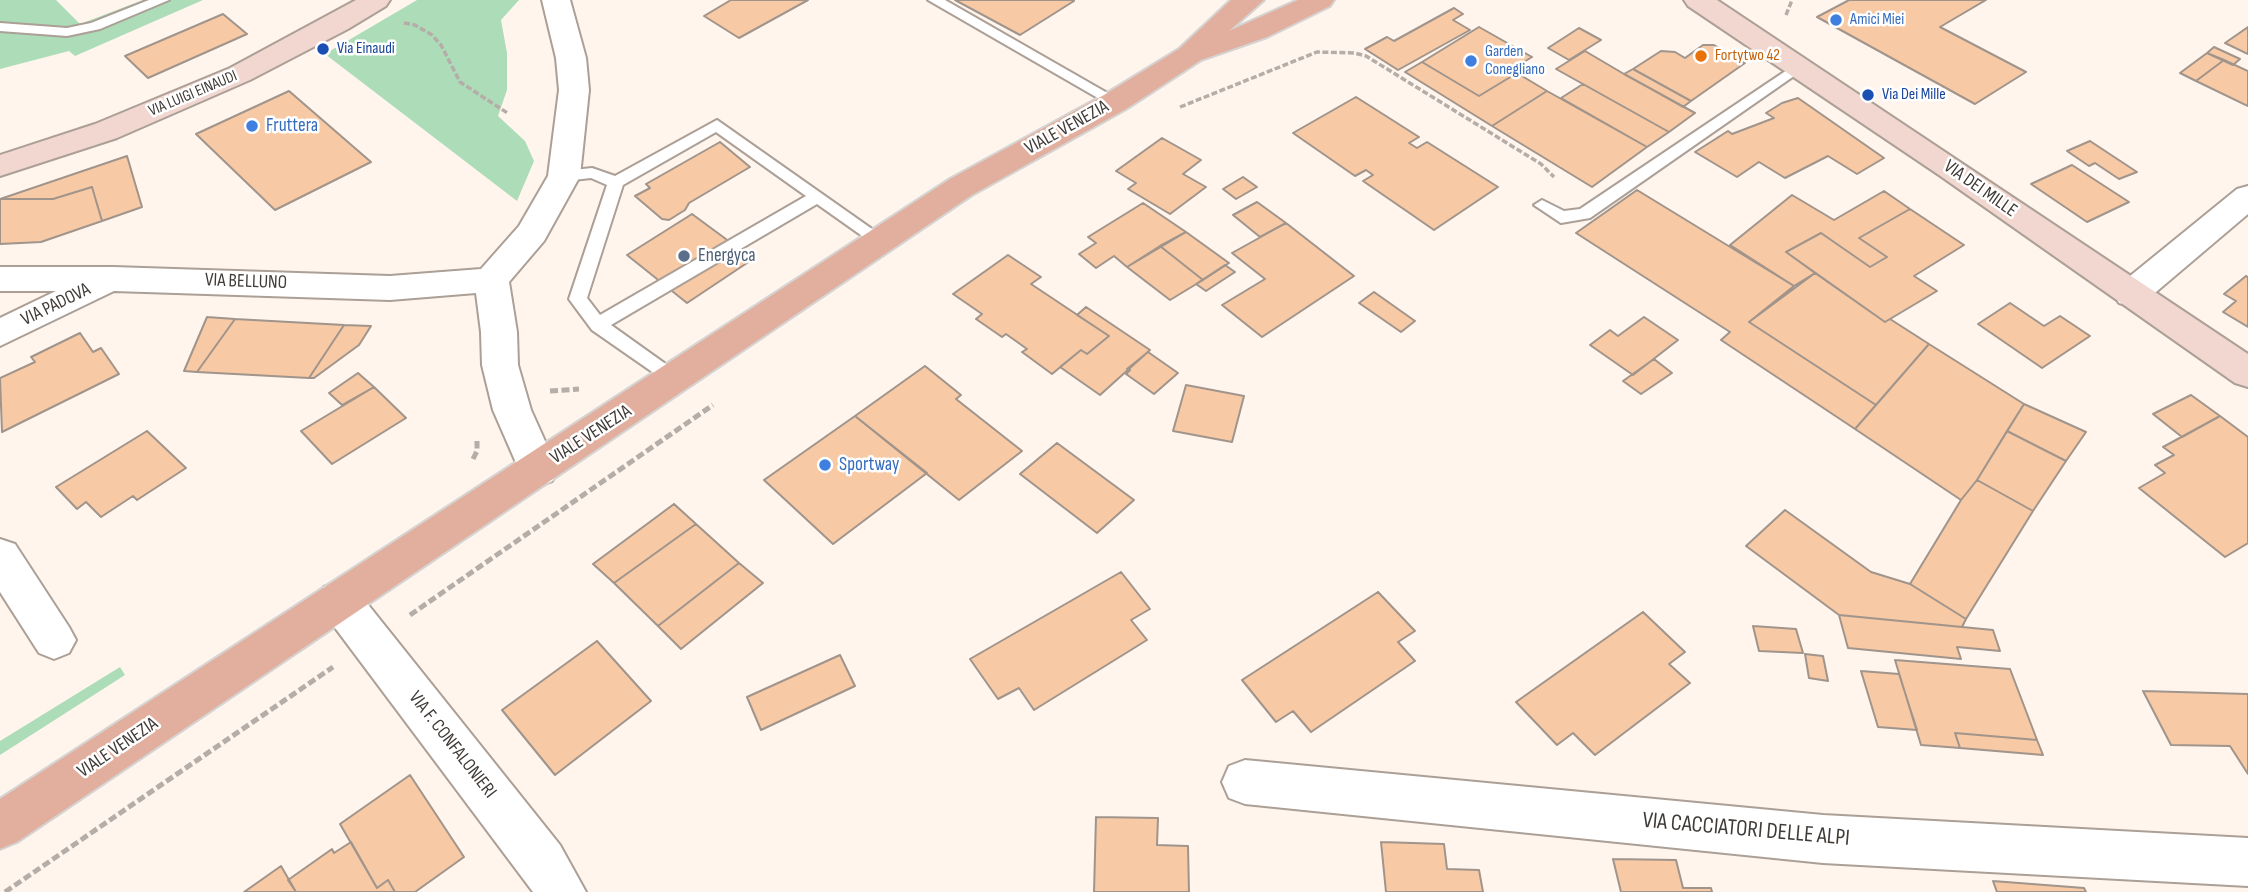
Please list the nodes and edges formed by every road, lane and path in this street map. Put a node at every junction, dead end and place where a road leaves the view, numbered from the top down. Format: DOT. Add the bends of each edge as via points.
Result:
graph roads {
  1 [pos="162,0"];
  2 [pos="556,0"];
  3 [pos="935,0"];
  4 [pos="1251,0"];
  5 [pos="1320,0"];
  6 [pos="1705,2"];
  7 [pos="386,11"];
  8 [pos="0,27"];
  9 [pos="1189,55"];
  10 [pos="1799,66"];
  11 [pos="1279,68"];
  12 [pos="1115,102"];
  13 [pos="509,114"];
  14 [pos="0,166"];
  15 [pos="564,176"];
  16 [pos="1557,181"];
  17 [pos="616,182"];
  18 [pos="817,197"];
  19 [pos="2248,197"];
  20 [pos="1542,205"];
  21 [pos="881,241"];
  22 [pos="0,279"];
  23 [pos="113,279"];
  24 [pos="491,280"];
  25 [pos="2131,294"];
  26 [pos="598,325"];
  27 [pos="0,333"];
  28 [pos="2248,373"];
  29 [pos="674,380"];
  30 [pos="721,400"];
  31 [pos="538,470"];
  32 [pos="0,556"];
  33 [pos="339,600"];
  34 [pos="399,622"];
  35 [pos="54,640"];
  36 [pos="336,664"];
  37 [pos="1245,782"];
  38 [pos="0,826"];
  39 [pos="2248,862"];
  40 [pos="5,892"];
  41 [pos="562,892"];
  1 -- 8 [label="lane" via="67,32"];
  2 -- 15 [label="street" via="574,90"];
  3 -- 12 [label="lane"];
  4 -- 9 [label="main road" via="1233,11"];
  5 -- 9 [label="main road" via="1257,31"];
  6 -- 10 [label="street, VIA DEI MILLE"];
  7 -- 13 [label="path" via="432,36 460,82"];
  7 -- 14 [label="street, VIA LUIGI EINAUDI" via="338,23 240,74 106,131"];
  9 -- 12 [label="main road, VIALE VENEZIA"];
  10 -- 20 [label="lane" via="1584,214 1561,217"];
  10 -- 25 [label="street, VIA DEI MILLE"];
  11 -- 16 [label="path" via="1317,52 1366,57 1541,164"];
  12 -- 21 [label="main road, VIALE VENEZIA" via="961,187"];
  15 -- 17 [label="lane" via="592,173"];
  15 -- 24 [label="street" via="531,233"];
  17 -- 18 [label="lane" via="717,125"];
  17 -- 26 [label="lane" via="578,299"];
  18 -- 21 [label="lane"];
  18 -- 26 [label="lane"];
  19 -- 25 [label="street"];
  21 -- 29 [label="main road, VIALE VENEZIA"];
  22 -- 23 [label="street, VIA BELLUNO"];
  23 -- 24 [label="street, VIA BELLUNO" via="390,288"];
  23 -- 27 [label="street, VIA PADOVA"];
  24 -- 31 [label="street" via="500,365 512,410"];
  25 -- 28 [label="street, VIA DEI MILLE"];
  26 -- 29 [label="lane"];
  29 -- 31 [label="main road, VIALE VENEZIA"];
  30 -- 34 [label="path"];
  31 -- 33 [label="main road, VIALE VENEZIA"];
  32 -- 35 [label="street"];
  33 -- 38 [label="main road, VIALE VENEZIA"];
  33 -- 41 [label="street, VIA F. CONFALONIERI"];
  36 -- 40 [label="path"];
  37 -- 39 [label="street, VIA CACCIATORI DELLE ALPI" via="1823,839"];
}
